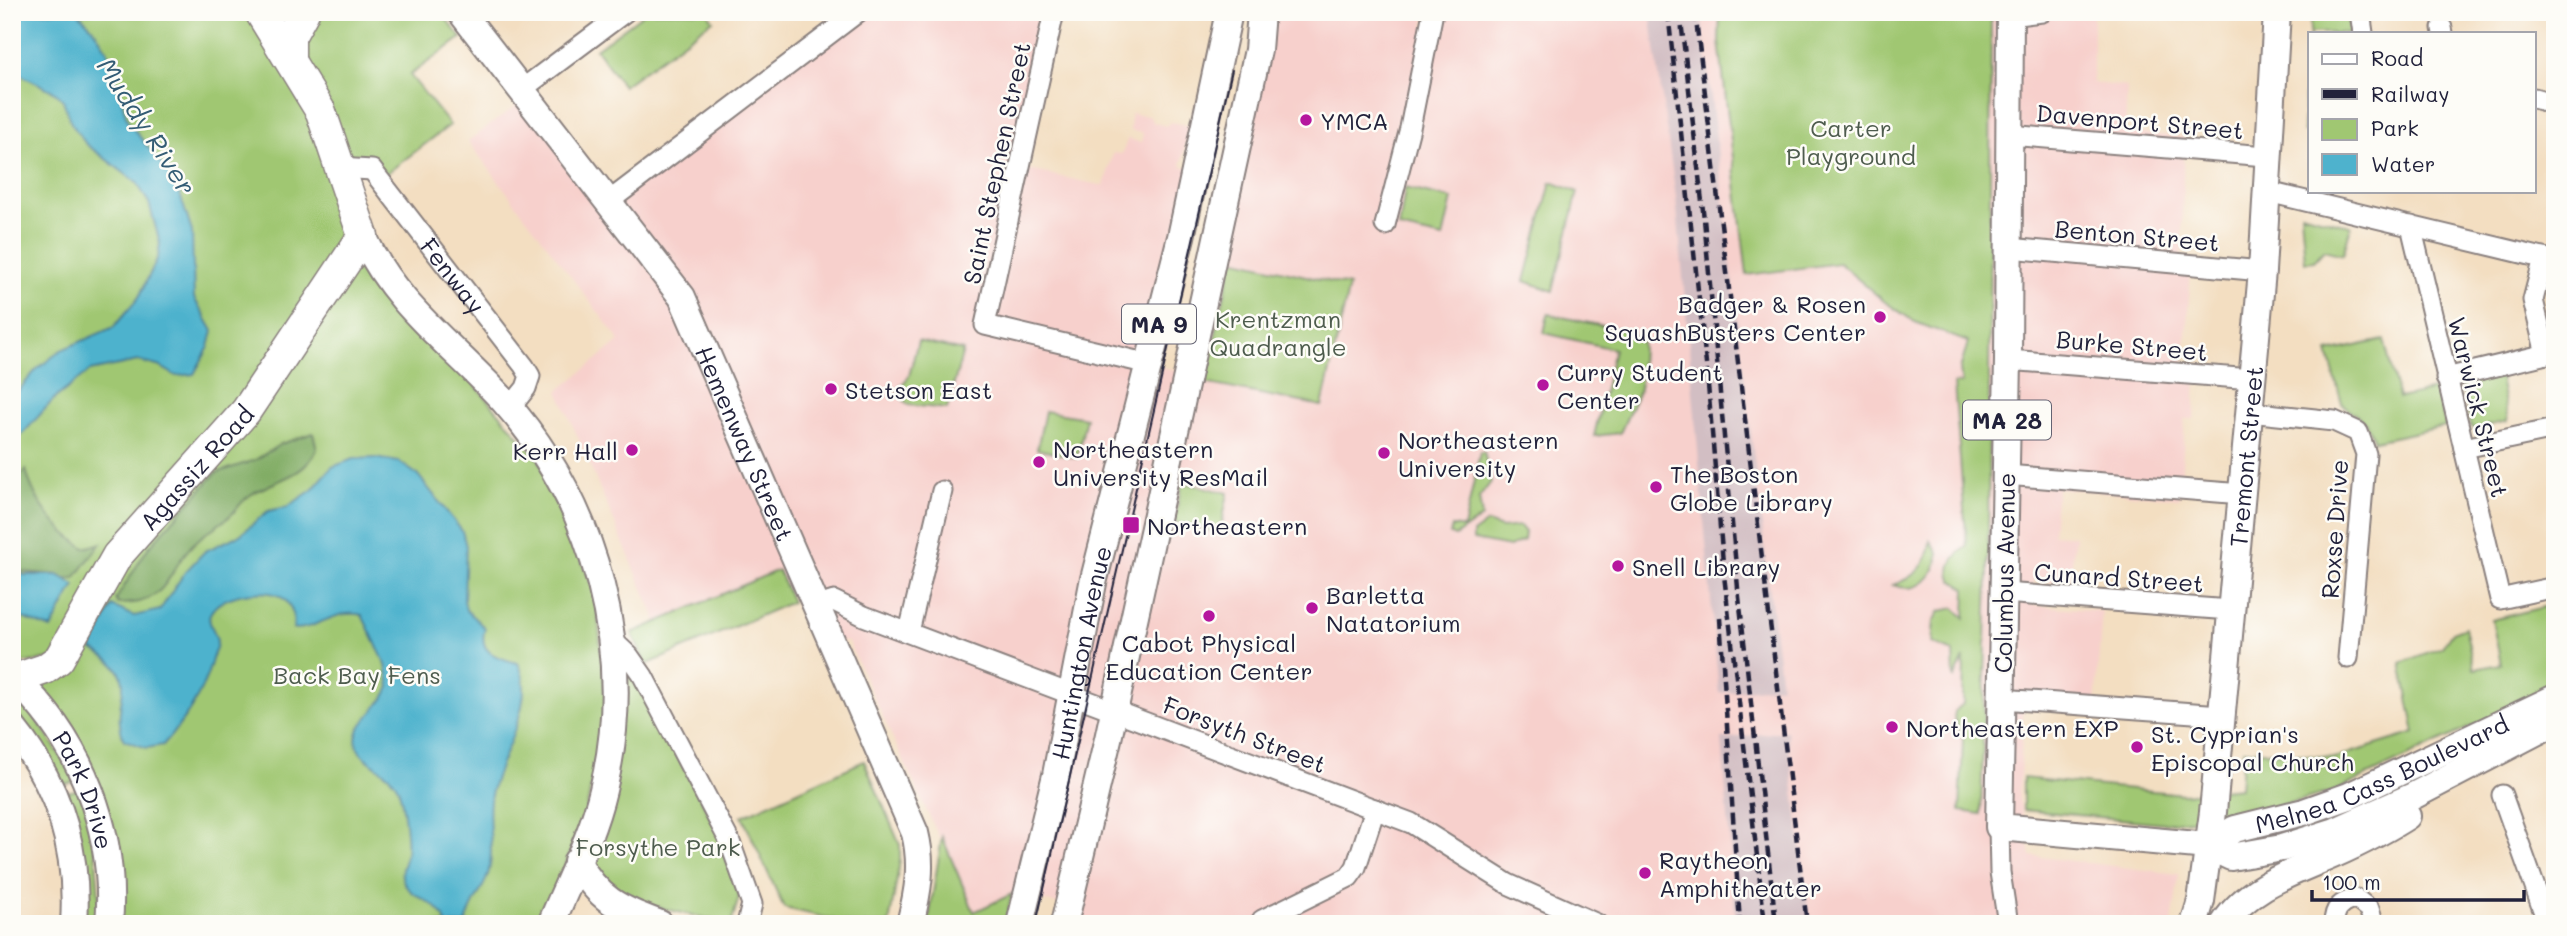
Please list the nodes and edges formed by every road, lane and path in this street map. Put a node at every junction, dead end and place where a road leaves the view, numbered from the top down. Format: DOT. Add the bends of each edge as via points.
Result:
graph roads {
  1 [pos="260,12"];
  2 [pos="304,12"];
  3 [pos="461,12"];
  4 [pos="625,12"];
  5 [pos="858,12"];
  6 [pos="1054,12"];
  7 [pos="1229,12"];
  8 [pos="1261,12"];
  9 [pos="1433,12"];
  10 [pos="2042,12"];
  11 [pos="2277,12"];
  12 [pos="2360,12"];
  13 [pos="2010,14"];
  14 [pos="2363,32"];
  15 [pos="290,59"];
  16 [pos="522,90"];
  17 [pos="2536,99"];
  18 [pos="2555,104"];
  19 [pos="2009,135"];
  20 [pos="2266,156"];
  21 [pos="339,168"];
  22 [pos="2264,191"];
  23 [pos="608,202"];
  24 [pos="1385,225"];
  25 [pos="2411,226"];
  26 [pos="363,236"];
  27 [pos="2009,248"];
  28 [pos="2550,260"];
  29 [pos="2262,271"];
  30 [pos="2550,353"];
  31 [pos="2008,360"];
  32 [pos="1149,364"];
  33 [pos="2446,378"];
  34 [pos="2252,379"];
  35 [pos="510,408"];
  36 [pos="2249,412"];
  37 [pos="2555,429"];
  38 [pos="2464,447"];
  39 [pos="2006,474"];
  40 [pos="942,491"];
  41 [pos="2242,494"];
  42 [pos="2555,587"];
  43 [pos="2004,593"];
  44 [pos="2230,610"];
  45 [pos="822,617"];
  46 [pos="909,632"];
  47 [pos="611,639"];
  48 [pos="2348,658"];
  49 [pos="14,678"];
  50 [pos="1071,693"];
  51 [pos="2555,698"];
  52 [pos="2002,699"];
  53 [pos="1115,710"];
  54 [pos="2221,715"];
  55 [pos="2551,724"];
  56 [pos="12,727"];
  57 [pos="2502,795"];
  58 [pos="1375,809"];
  59 [pos="1998,827"];
  60 [pos="2208,846"];
  61 [pos="577,861"];
  62 [pos="2199,916"];
  63 [pos="1263,922"];
  64 [pos="74,924"];
  65 [pos="110,924"];
  66 [pos="551,924"];
  67 [pos="660,924"];
  68 [pos="747,924"];
  69 [pos="910,924"];
  70 [pos="1020,924"];
  71 [pos="1064,924"];
  72 [pos="1597,924"];
  73 [pos="2008,924"];
  74 [pos="2224,924"];
  75 [pos="2334,924"];
  76 [pos="2374,924"];
  77 [pos="2548,924"];
  1 -- 15 [label="highway, Fenway"];
  2 -- 15 [label="highway" via="291,34"];
  3 -- 16 [label="main road, Hemenway Street"];
  4 -- 16 [label="street"];
  5 -- 23 [label="street"];
  6 -- 32 [label="street, Saint Stephen Street" via="985,325"];
  7 -- 32 [label="main road, Huntington Avenue / MA 9"];
  8 -- 53 [label="main road, Huntington Avenue / MA 9" via="1258,50"];
  9 -- 24 [label="street"];
  10 -- 13 [label="street"];
  11 -- 20 [label="main road, Tremont Street"];
  12 -- 14 [label="street"];
  13 -- 19 [label="main road, Columbus Avenue / MA 28"];
  15 -- 21 [label="highway, Fenway" via="321,111"];
  16 -- 23 [label="main road, Hemenway Street"];
  17 -- 18 [label="street"];
  19 -- 20 [label="street, Davenport Street"];
  19 -- 27 [label="main road, Columbus Avenue / MA 28"];
  20 -- 22 [label="main road, Tremont Street"];
  21 -- 26 [label="highway, Fenway"];
  21 -- 35 [label="street, Fenway" via="372,170 524,366 530,376 526,388"];
  22 -- 25 [label="street"];
  22 -- 29 [label="main road, Tremont Street"];
  23 -- 45 [label="main road, Hemenway Street" via="682,297"];
  25 -- 28 [label="street"];
  25 -- 33 [label="street, Warwick Street"];
  26 -- 35 [label="main road, Fenway" via="404,303"];
  26 -- 49 [label="highway, Agassiz Road" via="246,411 117,556 59,659 45,669"];
  27 -- 29 [label="street, Benton Street"];
  27 -- 31 [label="main road, Columbus Avenue / MA 28"];
  28 -- 30 [label="street" via="2533,300"];
  29 -- 34 [label="main road, Tremont Street"];
  30 -- 33 [label="street"];
  31 -- 34 [label="street, Burke Street"];
  31 -- 39 [label="main road, Columbus Avenue / MA 28"];
  32 -- 50 [label="main road, Huntington Avenue / MA 9" via="1093,583"];
  33 -- 38 [label="street, Warwick Street"];
  34 -- 36 [label="main road, Tremont Street"];
  35 -- 47 [label="main road, Fenway" via="552,466 578,517 598,570"];
  36 -- 41 [label="main road, Tremont Street"];
  36 -- 48 [label="street, Roxse Drive" via="2334,421 2358,432 2366,454"];
  37 -- 38 [label="street"];
  38 -- 42 [label="street, Warwick Street" via="2500,599"];
  39 -- 41 [label="street"];
  39 -- 43 [label="main road, Columbus Avenue / MA 28"];
  40 -- 46 [label="street"];
  41 -- 44 [label="main road, Tremont Street"];
  43 -- 44 [label="street, Cunard Street"];
  43 -- 52 [label="main road, Columbus Avenue / MA 28"];
  44 -- 54 [label="main road, Tremont Street"];
  45 -- 46 [label="street, Forsyth Street" via="864,616"];
  45 -- 69 [label="main road, Hemenway Street" via="915,833 921,856"];
  46 -- 50 [label="street, Forsyth Street"];
  47 -- 61 [label="main road, Fenway" via="610,750 600,803"];
  47 -- 68 [label="street" via="643,676 730,842 752,904"];
  49 -- 65 [label="main road, Park Drive" via="57,726 92,794 107,851"];
  50 -- 53 [label="street, Forsyth Street"];
  50 -- 70 [label="main road, Huntington Avenue / MA 9"];
  51 -- 60 [label="main road, Melnea Cass Boulevard" via="2349,796 2235,829"];
  52 -- 54 [label="street"];
  52 -- 59 [label="main road, Columbus Avenue / MA 28"];
  53 -- 58 [label="street, Forsyth Street"];
  53 -- 71 [label="main road, Huntington Avenue / MA 9"];
  54 -- 60 [label="main road, Tremont Street"];
  55 -- 60 [label="main road, Melnea Cass Boulevard" via="2333,832 2231,857"];
  55 -- 74 [label="main road" via="2525,745 2396,823 2264,886 2237,905"];
  56 -- 64 [label="main road, Park Drive" via="43,772 65,821 74,870"];
  57 -- 77 [label="street"];
  58 -- 63 [label="street" via="1349,877"];
  58 -- 72 [label="street, Forsyth Street" via="1442,840 1525,894"];
  59 -- 60 [label="main road, Melnea Cass Boulevard"];
  59 -- 73 [label="street, Columbus Avenue"];
  60 -- 62 [label="main road, Tremont Street"];
  61 -- 66 [label="main road, Fenway"];
  61 -- 67 [label="main road" via="591,886 605,898"];
  75 -- 76 [label="street" via="2339,906 2356,899 2369,909"];
}
